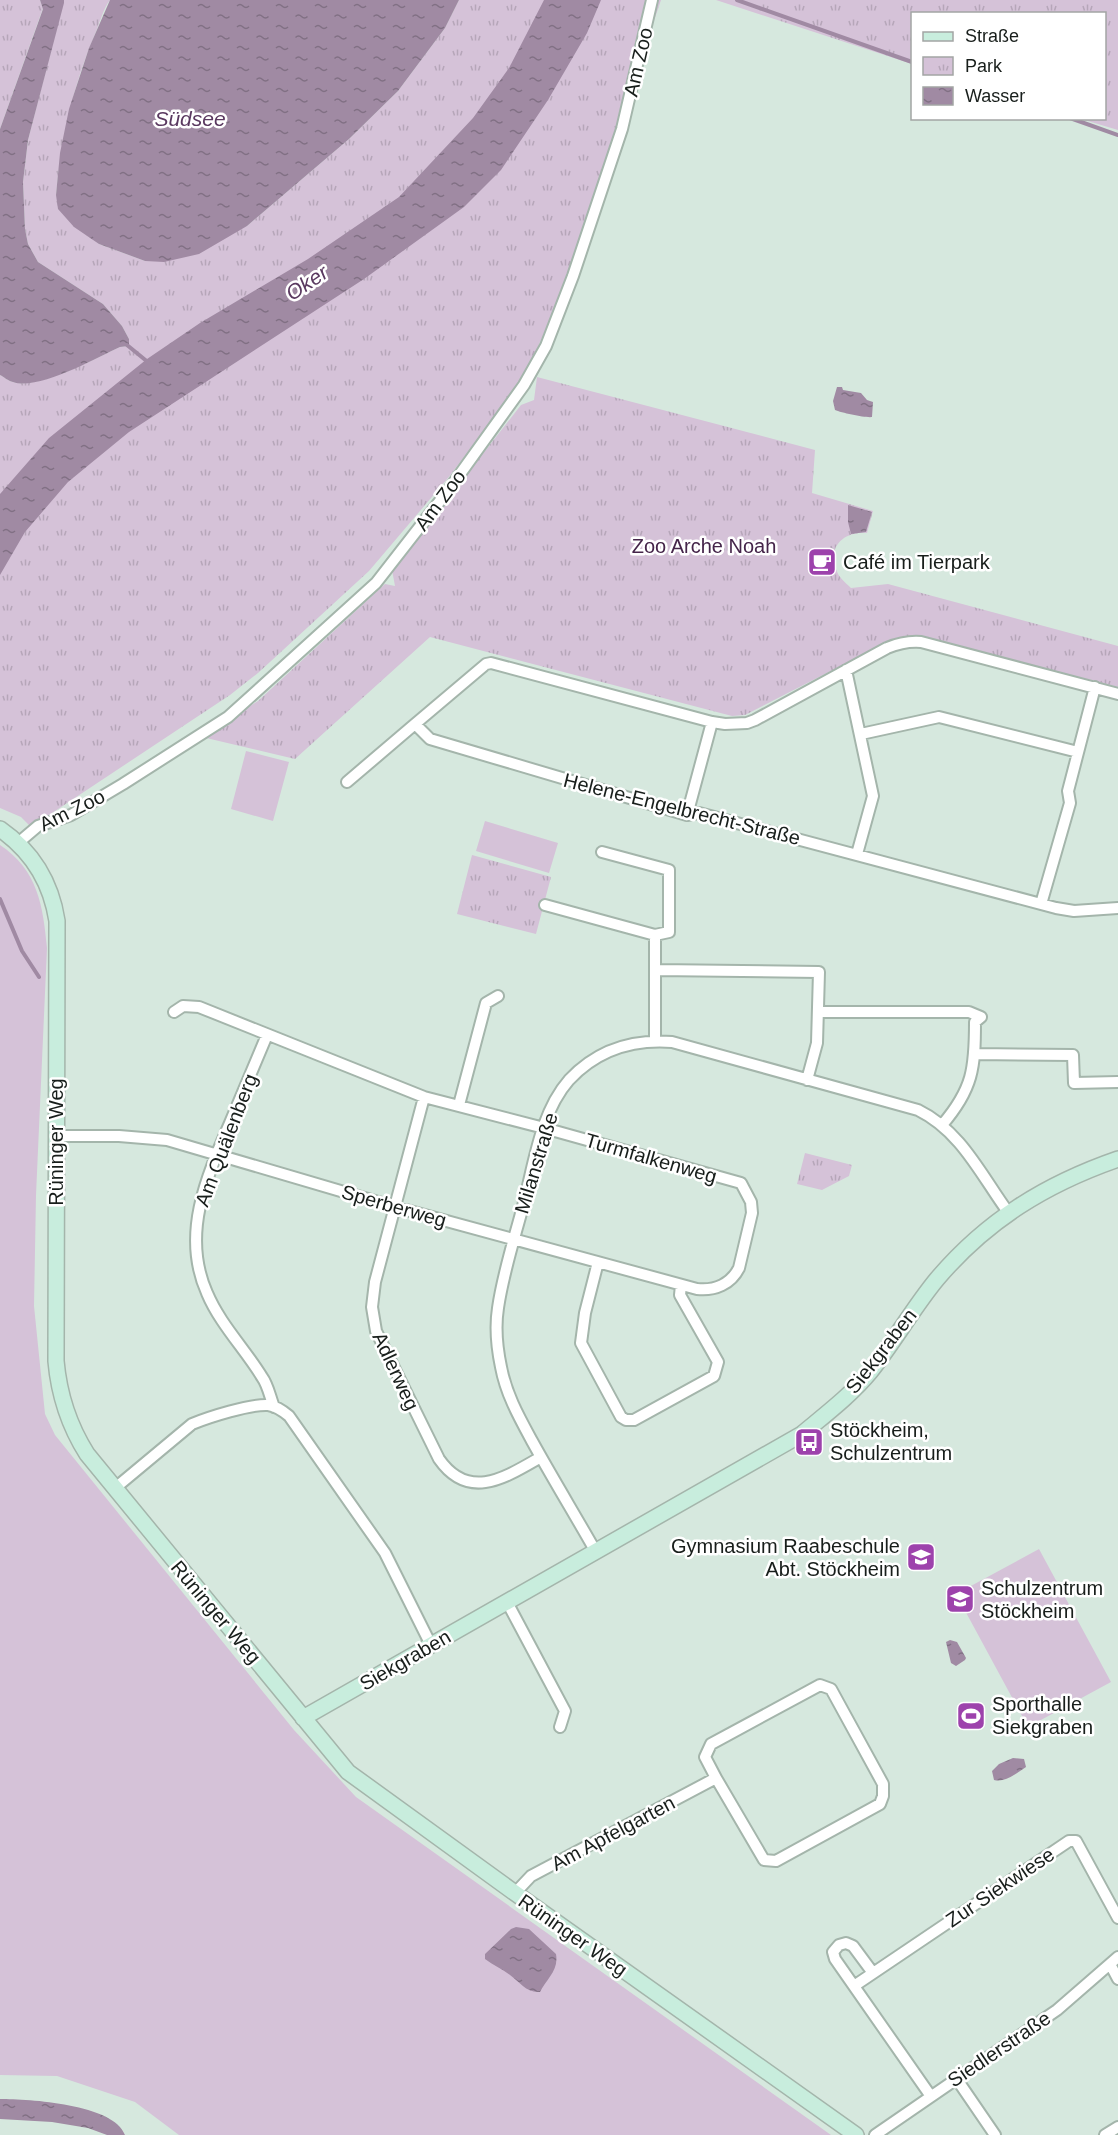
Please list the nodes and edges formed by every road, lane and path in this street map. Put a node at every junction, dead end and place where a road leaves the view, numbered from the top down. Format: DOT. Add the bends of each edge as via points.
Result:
graph roads {
  1 [pos="652,0"];
  2 [pos="846,670"];
  3 [pos="1095,687"];
  4 [pos="1118,694"];
  5 [pos="712,722"];
  6 [pos="415,724"];
  7 [pos="861,734"];
  8 [pos="1078,752"];
  9 [pos="347,782"];
  10 [pos="687,815"];
  11 [pos="0,829"];
  12 [pos="18,843"];
  13 [pos="602,852"];
  14 [pos="857,854"];
  15 [pos="1041,904"];
  16 [pos="545,905"];
  17 [pos="1118,909"];
  18 [pos="655,935"];
  19 [pos="656,970"];
  20 [pos="498,996"];
  21 [pos="174,1012"];
  22 [pos="819,1012"];
  23 [pos="267,1035"];
  24 [pos="656,1041"];
  25 [pos="975,1054"];
  26 [pos="807,1080"];
  27 [pos="1118,1082"];
  28 [pos="424,1097"];
  29 [pos="459,1105"];
  30 [pos="942,1125"];
  31 [pos="544,1128"];
  32 [pos="57,1136"];
  33 [pos="217,1154"];
  34 [pos="1118,1159"];
  35 [pos="395,1207"];
  36 [pos="1008,1212"];
  37 [pos="514,1240"];
  38 [pos="598,1262"];
  39 [pos="728,1281"];
  40 [pos="681,1285"];
  41 [pos="274,1407"];
  42 [pos="541,1457"];
  43 [pos="114,1489"];
  44 [pos="596,1552"];
  45 [pos="507,1602"];
  46 [pos="431,1645"];
  47 [pos="303,1718"];
  48 [pos="560,1728"];
  49 [pos="716,1778"];
  50 [pos="515,1893"];
  51 [pos="1118,1918"];
  52 [pos="1114,1961"];
  53 [pos="873,1973"];
  54 [pos="1118,1979"];
  55 [pos="854,1986"];
  56 [pos="956,2078"];
  57 [pos="930,2095"];
  58 [pos="1118,2127"];
  59 [pos="856,2135"];
  60 [pos="874,2135"];
  61 [pos="995,2135"];
  62 [pos="1105,2135"];
  1 -- 12 [label="street, Am Zoo" via="622,129 546,346 524,385 450,488 375,583 228,717 71,815 38,826"];
  2 -- 3 [label="street" via="909,641"];
  2 -- 5 [label="street" via="755,720"];
  2 -- 7 [label="street"];
  3 -- 4 [label="street"];
  3 -- 8 [label="street"];
  5 -- 6 [label="street" via="491,663"];
  5 -- 10 [label="street"];
  6 -- 9 [label="street"];
  6 -- 10 [label="street, Helene-Engelbrecht-Straße" via="430,739"];
  7 -- 8 [label="street" via="939,717"];
  7 -- 14 [label="street" via="873,796"];
  8 -- 15 [label="street" via="1068,791 1070,803"];
  10 -- 14 [label="street, Helene-Engelbrecht-Straße" via="699,813"];
  11 -- 12 [label="street, Rüninger Weg"];
  12 -- 32 [label="street, Rüninger Weg" via="47,882 57,921"];
  13 -- 18 [label="street" via="669,870 669,932"];
  14 -- 15 [label="street, Helene-Engelbrecht-Straße"];
  15 -- 17 [label="street, Helene-Engelbrecht-Straße" via="1074,911"];
  16 -- 18 [label="street"];
  18 -- 19 [label="street"];
  19 -- 22 [label="street" via="819,972"];
  19 -- 24 [label="street"];
  20 -- 29 [label="street" via="486,1003"];
  21 -- 23 [label="street, Turmfalkenweg" via="183,1006 199,1007"];
  22 -- 25 [label="street" via="969,1012 981,1017 975,1022"];
  22 -- 26 [label="street" via="818,1043"];
  23 -- 28 [label="street, Turmfalkenweg"];
  23 -- 33 [label="street, Am Quälenberg"];
  24 -- 26 [label="street, Milanstraße" via="672,1042"];
  24 -- 31 [label="street, Milanstraße" via="617,1047 583,1067 559,1094"];
  25 -- 27 [label="street" via="1073,1054 1074,1083"];
  25 -- 30 [label="street" via="963,1098"];
  26 -- 30 [label="street, Milanstraße" via="918,1110"];
  28 -- 29 [label="street, Turmfalkenweg"];
  28 -- 35 [label="street, Adlerweg"];
  29 -- 31 [label="street, Turmfalkenweg"];
  30 -- 36 [label="street, Milanstraße" via="963,1145"];
  31 -- 37 [label="street, Milanstraße"];
  31 -- 39 [label="street, Turmfalkenweg" via="741,1183 751,1202 751,1223 739,1268"];
  32 -- 33 [label="street, Sperberweg" via="144,1137"];
  32 -- 43 [label="street, Rüninger Weg" via="57,1377 64,1409 79,1441"];
  33 -- 35 [label="street, Sperberweg"];
  33 -- 41 [label="street, Am Quälenberg" via="196,1219 200,1275 213,1306 264,1379"];
  34 -- 36 [label="street, Siekgraben" via="1072,1177"];
  35 -- 37 [label="street, Sperberweg"];
  35 -- 42 [label="street, Adlerweg" via="375,1282 373,1320 439,1459 457,1477 486,1484"];
  36 -- 44 [label="street, Siekgraben" via="938,1278 868,1374 824,1416 788,1443"];
  37 -- 38 [label="street, Sperberweg"];
  37 -- 42 [label="street, Milanstraße" via="498,1309 498,1346 511,1401"];
  38 -- 40 [label="street, Sperberweg"];
  38 -- 40 [label="street" via="581,1343 626,1420 634,1420 714,1376 717,1369 718,1362 680,1295"];
  39 -- 40 [label="street, Sperberweg" via="705,1290"];
  41 -- 43 [label="street" via="237,1411 192,1424"];
  41 -- 46 [label="street, Am Quälenberg" via="289,1416 385,1553"];
  42 -- 44 [label="street, Milanstraße"];
  43 -- 47 [label="street, Rüninger Weg"];
  44 -- 45 [label="street, Siekgraben"];
  45 -- 46 [label="street, Siekgraben"];
  45 -- 48 [label="street" via="565,1711"];
  46 -- 47 [label="street, Siekgraben"];
  47 -- 50 [label="street, Rüninger Weg" via="348,1772"];
  49 -- 49 [label="street" via="705,1757 711,1744 820,1685 831,1689 883,1784 883,1796 880,1804 777,1861 764,1860"];
  49 -- 50 [label="street, Am Apfelgarten" via="531,1876"];
  50 -- 59 [label="street, Rüninger Weg"];
  51 -- 53 [label="street, Zur Siekwiese" via="1076,1841 1069,1841"];
  52 -- 54 [label="street"];
  52 -- 56 [label="street, Siedlerstraße" via="1057,2010"];
  53 -- 55 [label="street, Zur Siekwiese"];
  53 -- 55 [label="street" via="853,1946 838,1946 833,1952 834,1959"];
  55 -- 57 [label="street"];
  56 -- 57 [label="street, Siedlerstraße"];
  56 -- 61 [label="street"];
  57 -- 60 [label="street, Siedlerstraße"];
  58 -- 62 [label="street"];
}
